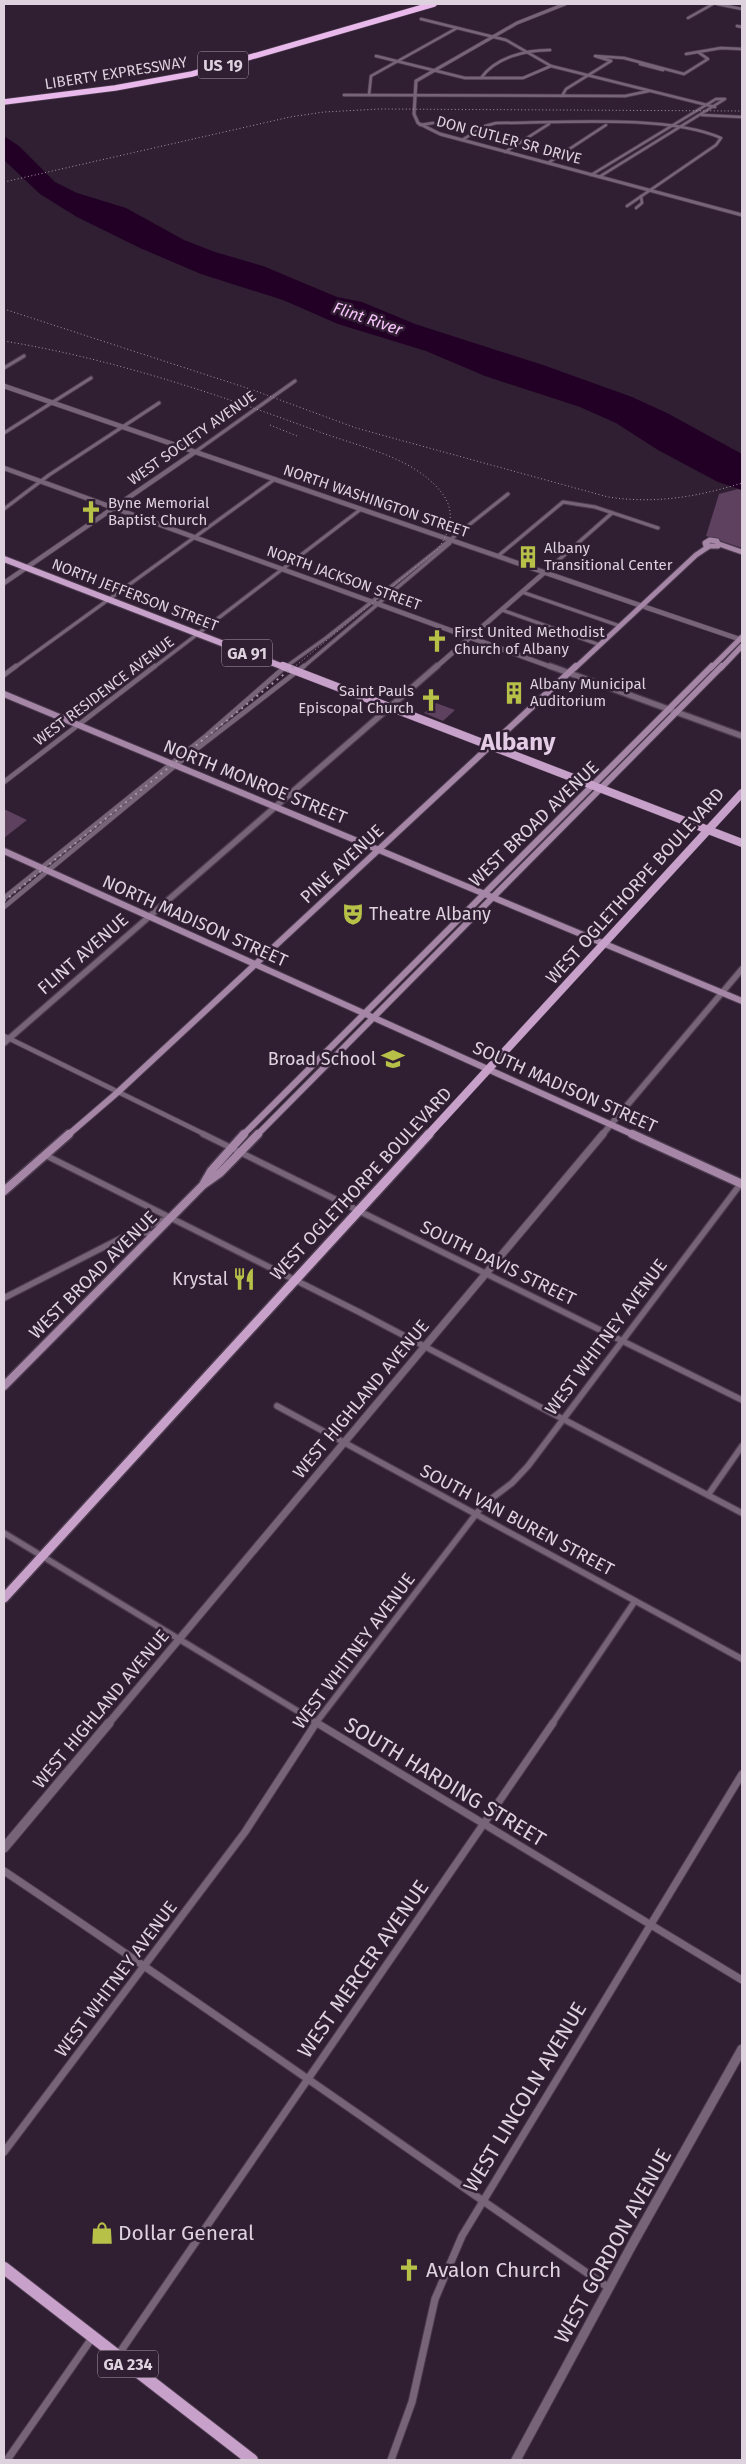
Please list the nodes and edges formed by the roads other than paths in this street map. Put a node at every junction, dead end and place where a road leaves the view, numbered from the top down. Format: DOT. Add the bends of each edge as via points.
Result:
graph roads {
  1 [pos="420,4"];
  2 [pos="434,4"];
  3 [pos="565,4"];
  4 [pos="713,4"];
  5 [pos="717,4"];
  6 [pos="742,9"];
  7 [pos="688,18"];
  8 [pos="420,19"];
  9 [pos="457,28"];
  10 [pos="493,37"];
  11 [pos="550,50"];
  12 [pos="742,50"];
  13 [pos="527,52"];
  14 [pos="698,52"];
  15 [pos="686,54"];
  16 [pos="376,56"];
  17 [pos="616,58"];
  18 [pos="396,61"];
  19 [pos="611,61"];
  20 [pos="551,66"];
  21 [pos="433,71"];
  22 [pos="588,75"];
  23 [pos="481,78"];
  24 [pos="650,91"];
  25 [pos="344,95"];
  26 [pos="369,95"];
  27 [pos="414,95"];
  28 [pos="562,96"];
  29 [pos="5,100"];
  30 [pos="707,105"];
  31 [pos="714,107"];
  32 [pos="691,114"];
  33 [pos="701,115"];
  34 [pos="742,117"];
  35 [pos="433,123"];
  36 [pos="549,124"];
  37 [pos="608,124"];
  38 [pos="420,125"];
  39 [pos="673,125"];
  40 [pos="682,126"];
  41 [pos="462,140"];
  42 [pos="505,152"];
  43 [pos="548,163"];
  44 [pos="591,175"];
  45 [pos="599,177"];
  46 [pos="650,190"];
  47 [pos="641,196"];
  48 [pos="627,206"];
  49 [pos="636,208"];
  50 [pos="742,216"];
  51 [pos="24,356"];
  52 [pos="4,368"];
  53 [pos="92,378"];
  54 [pos="295,381"];
  55 [pos="4,386"];
  56 [pos="53,403"];
  57 [pos="159,403"];
  58 [pos="122,427"];
  59 [pos="4,433"];
  60 [pos="195,452"];
  61 [pos="4,468"];
  62 [pos="275,479"];
  63 [pos="42,482"];
  64 [pos="508,494"];
  65 [pos="114,508"];
  66 [pos="4,509"];
  67 [pos="361,509"];
  68 [pos="612,513"];
  69 [pos="658,528"];
  70 [pos="196,537"];
  71 [pos="452,540"];
  72 [pos="742,552"];
  73 [pos="498,556"];
  74 [pos="4,559"];
  75 [pos="26,568"];
  76 [pos="282,569"];
  77 [pos="545,572"];
  78 [pos="4,583"];
  79 [pos="522,592"];
  80 [pos="108,600"];
  81 [pos="375,602"];
  82 [pos="644,606"];
  83 [pos="502,610"];
  84 [pos="620,626"];
  85 [pos="198,634"];
  86 [pos="470,637"];
  87 [pos="742,641"];
  88 [pos="600,645"];
  89 [pos="284,667"];
  90 [pos="297,672"];
  91 [pos="570,673"];
  92 [pos="4,675"];
  93 [pos="4,694"];
  94 [pos="390,707"];
  95 [pos="674,710"];
  96 [pos="78,725"];
  97 [pos="742,736"];
  98 [pos="491,746"];
  99 [pos="174,765"];
  100 [pos="4,782"];
  101 [pos="593,785"];
  102 [pos="602,789"];
  103 [pos="742,793"];
  104 [pos="276,806"];
  105 [pos="708,830"];
  106 [pos="742,843"];
  107 [pos="379,849"];
  108 [pos="4,851"];
  109 [pos="44,869"];
  110 [pos="484,893"];
  111 [pos="495,897"];
  112 [pos="4,898"];
  113 [pos="4,908"];
  114 [pos="149,916"];
  115 [pos="605,944"];
  116 [pos="255,964"];
  117 [pos="742,969"];
  118 [pos="722,993"];
  119 [pos="742,1001"];
  120 [pos="365,1013"];
  121 [pos="375,1018"];
  122 [pos="5,1039"];
  123 [pos="489,1069"];
  124 [pos="118,1092"];
  125 [pos="611,1125"];
  126 [pos="232,1147"];
  127 [pos="240,1152"];
  128 [pos="45,1156"];
  129 [pos="742,1183"];
  130 [pos="203,1185"];
  131 [pos="4,1191"];
  132 [pos="359,1210"];
  133 [pos="170,1218"];
  134 [pos="137,1230"];
  135 [pos="154,1235"];
  136 [pos="486,1273"];
  137 [pos="295,1280"];
  138 [pos="4,1298"];
  139 [pos="621,1340"];
  140 [pos="424,1347"];
  141 [pos="4,1386"];
  142 [pos="742,1400"];
  143 [pos="277,1406"];
  144 [pos="562,1419"];
  145 [pos="345,1443"];
  146 [pos="742,1446"];
  147 [pos="708,1495"];
  148 [pos="742,1513"];
  149 [pos="477,1514"];
  150 [pos="4,1532"];
  151 [pos="42,1556"];
  152 [pos="4,1598"];
  153 [pos="635,1601"];
  154 [pos="180,1639"];
  155 [pos="742,1659"];
  156 [pos="316,1722"];
  157 [pos="742,1774"];
  158 [pos="484,1825"];
  159 [pos="4,1848"];
  160 [pos="4,1871"];
  161 [pos="650,1925"];
  162 [pos="146,1966"];
  163 [pos="742,1980"];
  164 [pos="742,2049"];
  165 [pos="308,2080"];
  166 [pos="4,2152"];
  167 [pos="482,2202"];
  168 [pos="4,2268"];
  169 [pos="609,2288"];
  170 [pos="93,2337"];
  171 [pos="117,2356"];
  172 [pos="7,2460"];
  173 [pos="252,2460"];
  174 [pos="390,2460"];
  175 [pos="516,2460"];
  1 -- 29 [label="highway, LIBERTY EXPRESSWAY / US 19" via="183,72"];
  2 -- 29 [label="highway, LIBERTY EXPRESSWAY / US 19" via="192,74 115,88"];
  3 -- 10 [label="street" via="528,17"];
  4 -- 7 [label="street"];
  5 -- 6 [label="street"];
  8 -- 9 [label="street"];
  9 -- 10 [label="street"];
  9 -- 18 [label="street"];
  10 -- 13 [label="street"];
  10 -- 21 [label="street"];
  11 -- 13 [label="street"];
  12 -- 14 [label="street" via="721,48"];
  13 -- 20 [label="street"];
  13 -- 23 [label="street" via="507,59 486,71"];
  14 -- 15 [label="street"];
  14 -- 17 [label="street" via="708,59 684,74"];
  16 -- 18 [label="street"];
  17 -- 19 [label="street"];
  17 -- 19 [label="street" via="602,54 595,56"];
  18 -- 21 [label="street"];
  18 -- 26 [label="street" via="371,76"];
  19 -- 22 [label="street"];
  20 -- 22 [label="street"];
  20 -- 23 [label="street" via="526,77"];
  21 -- 23 [label="street" via="459,78"];
  21 -- 27 [label="street" via="416,81"];
  22 -- 24 [label="street"];
  22 -- 28 [label="street" via="563,91"];
  24 -- 28 [label="street" via="632,96"];
  24 -- 30 [label="street"];
  25 -- 26 [label="street"];
  26 -- 27 [label="street"];
  27 -- 28 [label="street"];
  27 -- 38 [label="street, DON CUTLER SR DRIVE" via="414,114"];
  30 -- 31 [label="street"];
  30 -- 31 [label="street" via="718,98 725,100"];
  30 -- 32 [label="street"];
  31 -- 33 [label="street"];
  32 -- 33 [label="street"];
  32 -- 39 [label="street"];
  33 -- 34 [label="street"];
  33 -- 40 [label="street"];
  35 -- 38 [label="street"];
  36 -- 37 [label="street"];
  36 -- 41 [label="street" via="491,124"];
  36 -- 42 [label="street"];
  37 -- 39 [label="street"];
  37 -- 43 [label="street"];
  38 -- 41 [label="street, DON CUTLER SR DRIVE"];
  39 -- 40 [label="street"];
  39 -- 44 [label="street"];
  40 -- 45 [label="street"];
  40 -- 46 [label="street" via="716,135 721,140"];
  41 -- 42 [label="street, DON CUTLER SR DRIVE"];
  42 -- 43 [label="street, DON CUTLER SR DRIVE"];
  43 -- 44 [label="street, DON CUTLER SR DRIVE"];
  44 -- 45 [label="street, DON CUTLER SR DRIVE"];
  45 -- 46 [label="street, DON CUTLER SR DRIVE"];
  46 -- 47 [label="street"];
  46 -- 50 [label="street, DON CUTLER SR DRIVE"];
  47 -- 48 [label="street"];
  47 -- 49 [label="street" via="642,203"];
  51 -- 52 [label="street"];
  53 -- 56 [label="street"];
  54 -- 60 [label="street, WEST SOCIETY AVENUE"];
  55 -- 56 [label="street, NORTH WASHINGTON STREET"];
  56 -- 58 [label="street, NORTH WASHINGTON STREET"];
  56 -- 59 [label="street"];
  57 -- 58 [label="street"];
  58 -- 60 [label="street, NORTH WASHINGTON STREET"];
  58 -- 63 [label="street"];
  60 -- 62 [label="street, NORTH WASHINGTON STREET"];
  60 -- 65 [label="street, WEST SOCIETY AVENUE"];
  61 -- 63 [label="street, NORTH JACKSON STREET"];
  62 -- 67 [label="street, NORTH WASHINGTON STREET"];
  62 -- 70 [label="street"];
  63 -- 65 [label="street, NORTH JACKSON STREET"];
  63 -- 66 [label="street"];
  64 -- 71 [label="street"];
  65 -- 70 [label="street, NORTH JACKSON STREET"];
  65 -- 75 [label="street, WEST SOCIETY AVENUE"];
  67 -- 71 [label="street, NORTH WASHINGTON STREET"];
  67 -- 76 [label="street, WEST RESIDENCE AVENUE"];
  68 -- 69 [label="street"];
  68 -- 73 [label="street" via="568,500"];
  68 -- 77 [label="street, FLINT AVENUE"];
  70 -- 76 [label="street, NORTH JACKSON STREET"];
  70 -- 80 [label="street"];
  71 -- 73 [label="street, NORTH WASHINGTON STREET"];
  71 -- 81 [label="street"];
  72 -- 82 [label="main road, PINE AVENUE" via="712,540"];
  73 -- 77 [label="street, NORTH WASHINGTON STREET"];
  74 -- 75 [label="main road, NORTH JEFFERSON STREET / GA 91"];
  75 -- 78 [label="street, WEST SOCIETY AVENUE"];
  75 -- 80 [label="main road, NORTH JEFFERSON STREET / GA 91"];
  76 -- 81 [label="street, NORTH JACKSON STREET"];
  76 -- 85 [label="street, WEST RESIDENCE AVENUE"];
  77 -- 79 [label="street, FLINT AVENUE"];
  77 -- 82 [label="street, NORTH WASHINGTON STREET"];
  79 -- 83 [label="street, FLINT AVENUE"];
  79 -- 84 [label="street"];
  80 -- 85 [label="main road, NORTH JEFFERSON STREET / GA 91"];
  80 -- 92 [label="street"];
  81 -- 86 [label="street, NORTH JACKSON STREET"];
  81 -- 89 [label="street"];
  81 -- 90 [label="street"];
  82 -- 84 [label="main road, PINE AVENUE"];
  82 -- 87 [label="street, NORTH WASHINGTON STREET"];
  83 -- 86 [label="street, FLINT AVENUE"];
  83 -- 88 [label="street"];
  84 -- 88 [label="main road, PINE AVENUE"];
  85 -- 89 [label="main road, NORTH JEFFERSON STREET / GA 91"];
  85 -- 96 [label="street, WEST RESIDENCE AVENUE"];
  86 -- 91 [label="street, NORTH JACKSON STREET"];
  86 -- 94 [label="street, FLINT AVENUE"];
  87 -- 95 [label="main road, WEST BROAD AVENUE"];
  88 -- 91 [label="main road, PINE AVENUE"];
  89 -- 90 [label="main road, NORTH JEFFERSON STREET / GA 91"];
  89 -- 99 [label="street"];
  90 -- 94 [label="main road, NORTH JEFFERSON STREET / GA 91"];
  90 -- 99 [label="street"];
  91 -- 95 [label="street, NORTH JACKSON STREET"];
  91 -- 98 [label="main road, PINE AVENUE"];
  93 -- 96 [label="main road, NORTH MONROE STREET"];
  94 -- 98 [label="main road, NORTH JEFFERSON STREET / GA 91"];
  94 -- 104 [label="street, FLINT AVENUE"];
  95 -- 97 [label="street, NORTH JACKSON STREET"];
  95 -- 101 [label="main road, WEST BROAD AVENUE"];
  95 -- 102 [label="main road, WEST BROAD AVENUE"];
  96 -- 99 [label="main road, NORTH MONROE STREET"];
  96 -- 100 [label="street, WEST RESIDENCE AVENUE"];
  98 -- 101 [label="main road, NORTH JEFFERSON STREET / GA 91"];
  98 -- 107 [label="main road, PINE AVENUE"];
  99 -- 104 [label="main road, NORTH MONROE STREET"];
  99 -- 109 [label="street"];
  101 -- 102 [label="main road, GA 91"];
  101 -- 110 [label="main road, WEST BROAD AVENUE"];
  102 -- 105 [label="main road, GA 91"];
  102 -- 111 [label="main road, WEST BROAD AVENUE"];
  103 -- 105 [label="main road, WEST OGLETHORPE BOULEVARD"];
  104 -- 107 [label="main road, NORTH MONROE STREET"];
  104 -- 114 [label="street, FLINT AVENUE"];
  105 -- 106 [label="main road, GA 91"];
  105 -- 115 [label="main road, WEST OGLETHORPE BOULEVARD"];
  107 -- 110 [label="main road, NORTH MONROE STREET"];
  107 -- 116 [label="main road, PINE AVENUE"];
  108 -- 109 [label="main road, NORTH MADISON STREET"];
  109 -- 112 [label="street"];
  109 -- 113 [label="street"];
  109 -- 114 [label="main road, NORTH MADISON STREET"];
  110 -- 111 [label="main road, NORTH MONROE STREET"];
  110 -- 120 [label="main road, WEST BROAD AVENUE"];
  111 -- 115 [label="main road, NORTH MONROE STREET"];
  111 -- 121 [label="main road, WEST BROAD AVENUE"];
  114 -- 116 [label="main road, NORTH MADISON STREET"];
  114 -- 122 [label="street, FLINT AVENUE"];
  115 -- 118 [label="main road, NORTH MONROE STREET"];
  115 -- 123 [label="main road, WEST OGLETHORPE BOULEVARD"];
  116 -- 120 [label="main road, NORTH MADISON STREET"];
  116 -- 124 [label="main road, PINE AVENUE"];
  117 -- 118 [label="street, WEST HIGHLAND AVENUE"];
  118 -- 119 [label="main road, NORTH MONROE STREET"];
  118 -- 125 [label="street, WEST HIGHLAND AVENUE"];
  120 -- 121 [label="main road, NORTH MADISON STREET"];
  120 -- 126 [label="main road, WEST BROAD AVENUE"];
  121 -- 123 [label="main road, SOUTH MADISON STREET"];
  121 -- 127 [label="main road, WEST BROAD AVENUE"];
  122 -- 124 [label="street, SOUTH DAVIS STREET"];
  123 -- 125 [label="main road, SOUTH MADISON STREET"];
  123 -- 132 [label="main road, WEST OGLETHORPE BOULEVARD"];
  124 -- 126 [label="street, SOUTH DAVIS STREET"];
  124 -- 128 [label="main road, PINE AVENUE"];
  125 -- 129 [label="main road, SOUTH MADISON STREET"];
  125 -- 136 [label="street, WEST HIGHLAND AVENUE"];
  126 -- 127 [label="street, SOUTH DAVIS STREET"];
  126 -- 130 [label="main road, WEST BROAD AVENUE" via="210,1171"];
  127 -- 130 [label="main road, WEST BROAD AVENUE"];
  127 -- 132 [label="street, SOUTH DAVIS STREET"];
  128 -- 131 [label="main road, PINE AVENUE"];
  128 -- 133 [label="street"];
  129 -- 139 [label="street, WEST WHITNEY AVENUE"];
  130 -- 133 [label="main road, WEST BROAD AVENUE"];
  132 -- 136 [label="street, SOUTH DAVIS STREET"];
  132 -- 137 [label="main road, WEST OGLETHORPE BOULEVARD"];
  133 -- 134 [label="street"];
  133 -- 135 [label="main road, WEST BROAD AVENUE"];
  133 -- 137 [label="street"];
  134 -- 135 [label="street"];
  134 -- 138 [label="street"];
  135 -- 141 [label="main road, WEST BROAD AVENUE"];
  136 -- 139 [label="street, SOUTH DAVIS STREET"];
  136 -- 140 [label="street, WEST HIGHLAND AVENUE"];
  137 -- 140 [label="street"];
  137 -- 151 [label="main road, WEST OGLETHORPE BOULEVARD"];
  139 -- 142 [label="street, SOUTH DAVIS STREET"];
  139 -- 144 [label="street, WEST WHITNEY AVENUE"];
  140 -- 144 [label="street"];
  140 -- 145 [label="street, WEST HIGHLAND AVENUE"];
  143 -- 145 [label="street, SOUTH VAN BUREN STREET"];
  144 -- 147 [label="street"];
  144 -- 149 [label="street, WEST WHITNEY AVENUE" via="518,1477 491,1496"];
  145 -- 149 [label="street, SOUTH VAN BUREN STREET"];
  145 -- 154 [label="street, WEST HIGHLAND AVENUE"];
  146 -- 147 [label="street"];
  147 -- 148 [label="street"];
  149 -- 153 [label="street, SOUTH VAN BUREN STREET"];
  149 -- 156 [label="street, WEST WHITNEY AVENUE"];
  150 -- 151 [label="street, SOUTH HARDING STREET"];
  151 -- 152 [label="main road, WEST OGLETHORPE BOULEVARD"];
  151 -- 154 [label="street, SOUTH HARDING STREET"];
  153 -- 155 [label="street, SOUTH VAN BUREN STREET"];
  153 -- 158 [label="street, WEST MERCER AVENUE"];
  154 -- 156 [label="street, SOUTH HARDING STREET"];
  154 -- 159 [label="street, WEST HIGHLAND AVENUE"];
  156 -- 158 [label="street, SOUTH HARDING STREET"];
  156 -- 162 [label="street, WEST WHITNEY AVENUE" via="245,1832"];
  157 -- 161 [label="street, WEST LINCOLN AVENUE"];
  158 -- 161 [label="street, SOUTH HARDING STREET"];
  158 -- 165 [label="street, WEST MERCER AVENUE"];
  160 -- 162 [label="street"];
  161 -- 163 [label="street, SOUTH HARDING STREET"];
  161 -- 167 [label="street, WEST LINCOLN AVENUE"];
  162 -- 165 [label="street"];
  162 -- 166 [label="street, WEST WHITNEY AVENUE"];
  164 -- 169 [label="street, WEST GORDON AVENUE"];
  165 -- 167 [label="street"];
  165 -- 171 [label="street, WEST MERCER AVENUE"];
  167 -- 169 [label="street"];
  167 -- 174 [label="street, WEST LINCOLN AVENUE" via="446,2267 404,2429"];
  168 -- 170 [label="main road, GA 234"];
  169 -- 175 [label="street, WEST GORDON AVENUE"];
  170 -- 171 [label="main road, GA 234"];
  170 -- 172 [label="street"];
  171 -- 173 [label="main road, GA 234"];
}
